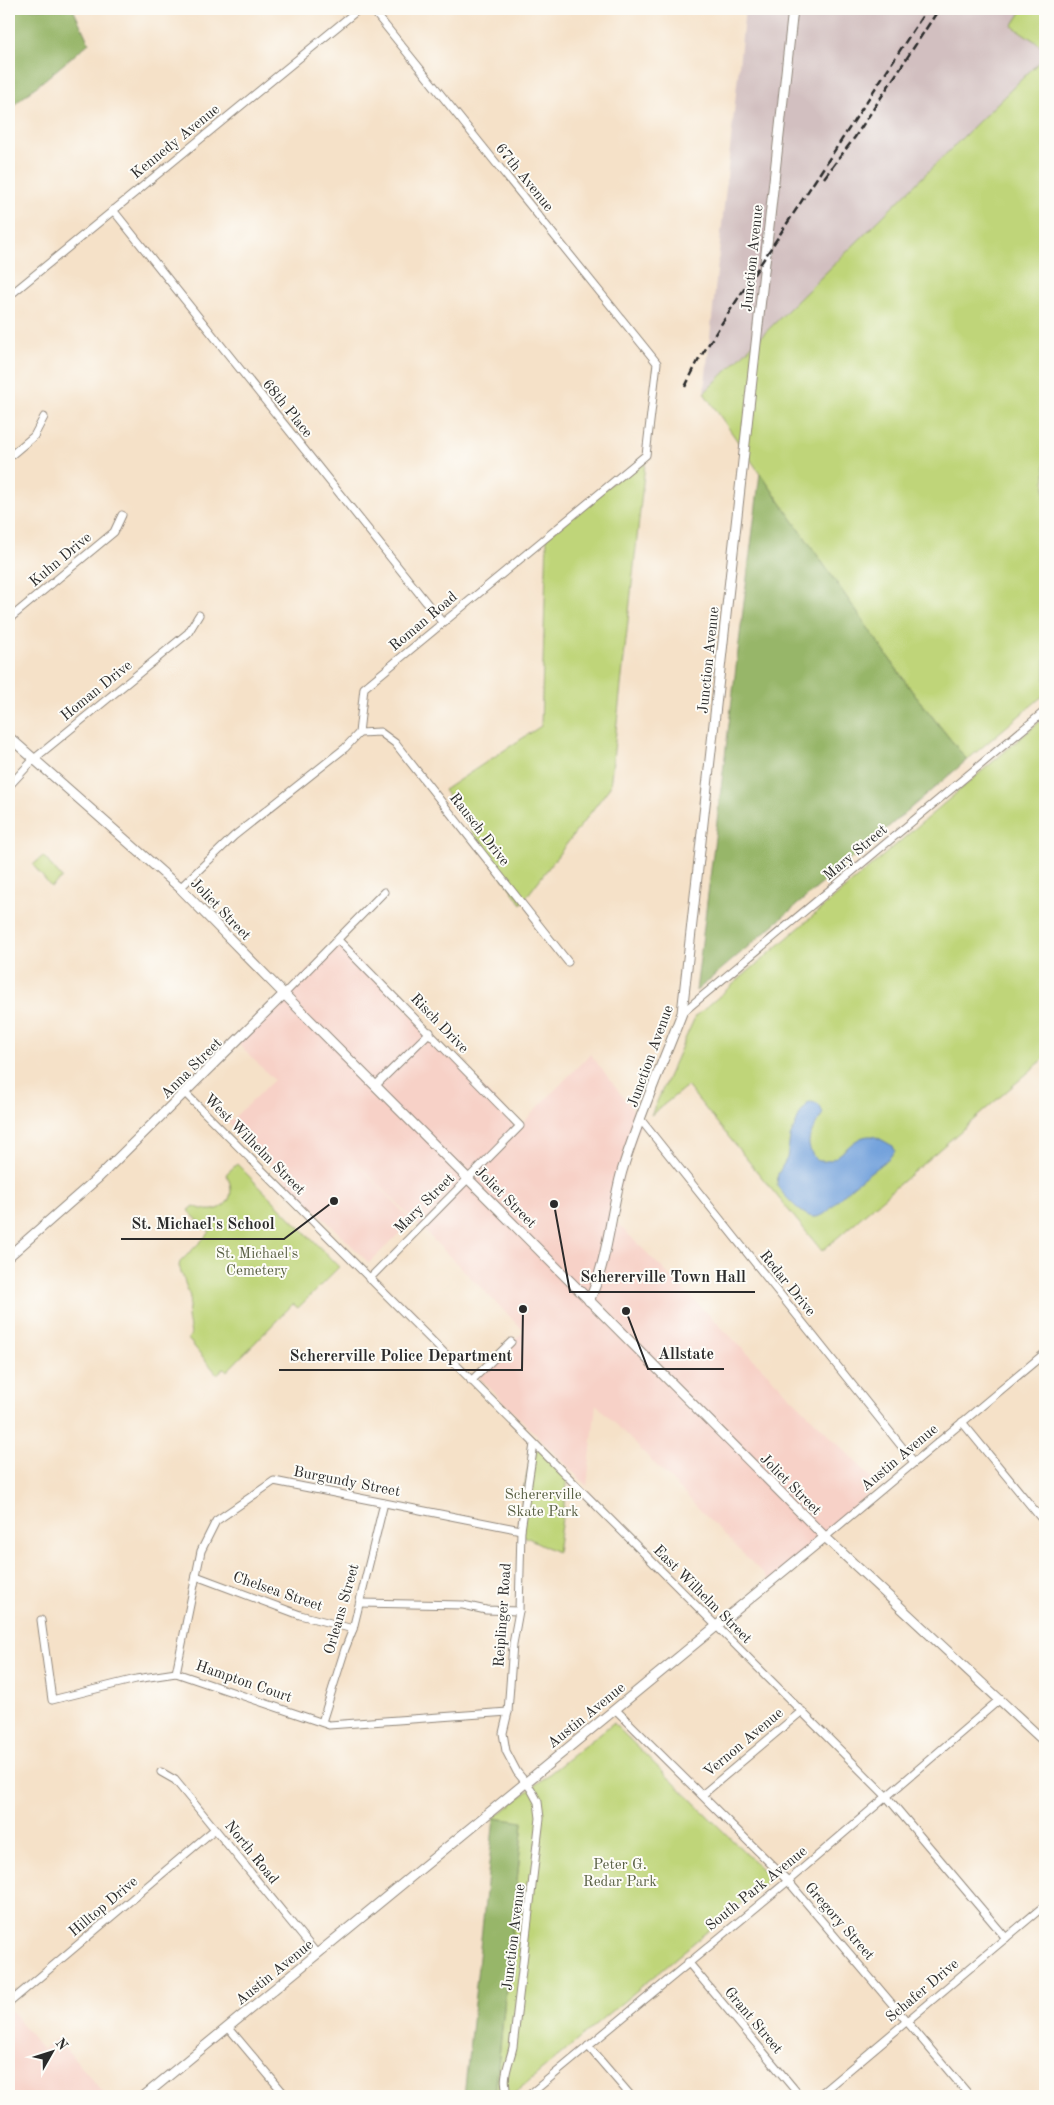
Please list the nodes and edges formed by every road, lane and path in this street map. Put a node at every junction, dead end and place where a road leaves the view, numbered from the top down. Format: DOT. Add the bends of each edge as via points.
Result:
graph roads {
  1 [pos="359,9"];
  2 [pos="372,9"];
  3 [pos="793,9"];
  4 [pos="113,210"];
  5 [pos="9,296"];
  6 [pos="657,363"];
  7 [pos="44,417"];
  8 [pos="9,457"];
  9 [pos="122,515"];
  10 [pos="199,615"];
  11 [pos="9,619"];
  12 [pos="442,622"];
  13 [pos="1045,711"];
  14 [pos="358,733"];
  15 [pos="9,736"];
  16 [pos="34,759"];
  17 [pos="9,786"];
  18 [pos="180,888"];
  19 [pos="384,892"];
  20 [pos="338,940"];
  21 [pos="568,962"];
  22 [pos="284,994"];
  23 [pos="682,1013"];
  24 [pos="430,1032"];
  25 [pos="375,1086"];
  26 [pos="185,1094"];
  27 [pos="641,1120"];
  28 [pos="520,1126"];
  29 [pos="468,1179"];
  30 [pos="9,1256"];
  31 [pos="370,1278"];
  32 [pos="589,1301"];
  33 [pos="511,1342"];
  34 [pos="1045,1353"];
  35 [pos="471,1381"];
  36 [pos="962,1422"];
  37 [pos="534,1444"];
  38 [pos="914,1462"];
  39 [pos="384,1503"];
  40 [pos="1045,1524"];
  41 [pos="520,1530"];
  42 [pos="825,1537"];
  43 [pos="196,1576"];
  44 [pos="360,1604"];
  45 [pos="519,1611"];
  46 [pos="41,1620"];
  47 [pos="716,1626"];
  48 [pos="353,1629"];
  49 [pos="176,1673"];
  50 [pos="999,1700"];
  51 [pos="615,1709"];
  52 [pos="802,1711"];
  53 [pos="508,1712"];
  54 [pos="322,1722"];
  55 [pos="1045,1742"];
  56 [pos="161,1772"];
  57 [pos="526,1782"];
  58 [pos="702,1795"];
  59 [pos="886,1797"];
  60 [pos="215,1829"];
  61 [pos="788,1881"];
  62 [pos="1045,1905"];
  63 [pos="1006,1938"];
  64 [pos="317,1954"];
  65 [pos="688,1962"];
  66 [pos="9,2003"];
  67 [pos="907,2020"];
  68 [pos="228,2027"];
  69 [pos="588,2046"];
  70 [pos="144,2096"];
  71 [pos="286,2096"];
  72 [pos="508,2096"];
  73 [pos="528,2096"];
  74 [pos="630,2096"];
  75 [pos="800,2096"];
  76 [pos="818,2096"];
  77 [pos="970,2096"];
  1 -- 4 [label="street, Kennedy Avenue"];
  2 -- 6 [label="street, 67th Avenue"];
  3 -- 23 [label="street, Junction Avenue"];
  4 -- 5 [label="street, Kennedy Avenue"];
  4 -- 12 [label="street, 68th Place"];
  6 -- 12 [label="street, Roman Road" via="646,455"];
  7 -- 8 [label="street" via="34,436"];
  9 -- 11 [label="street, Kuhn Drive" via="114,532"];
  10 -- 16 [label="street, Homan Drive" via="188,633"];
  12 -- 14 [label="street, Roman Road" via="364,688"];
  13 -- 23 [label="street, Mary Street"];
  14 -- 18 [label="street" via="345,748 234,836"];
  14 -- 21 [label="street, Rausch Drive" via="380,732 395,743"];
  15 -- 16 [label="street, Joliet Street"];
  16 -- 17 [label="street, Homan Drive"];
  16 -- 18 [label="street, Joliet Street"];
  18 -- 22 [label="street, Joliet Street"];
  19 -- 20 [label="street, Anna Street"];
  20 -- 22 [label="street, Anna Street"];
  20 -- 24 [label="street, Risch Drive"];
  22 -- 25 [label="street, Joliet Street"];
  22 -- 26 [label="street, Anna Street"];
  23 -- 27 [label="street, Junction Avenue"];
  24 -- 25 [label="street"];
  24 -- 28 [label="street, Risch Drive"];
  25 -- 29 [label="street, Joliet Street"];
  26 -- 30 [label="street, Anna Street" via="99,1177"];
  26 -- 31 [label="street, West Wilhelm Street"];
  27 -- 32 [label="street, Junction Avenue" via="623,1170 595,1288"];
  27 -- 38 [label="street, Redar Drive"];
  28 -- 29 [label="street, Mary Street"];
  29 -- 31 [label="street, Mary Street"];
  29 -- 32 [label="street, Joliet Street"];
  31 -- 35 [label="street, East Wilhelm Street"];
  32 -- 42 [label="street, Joliet Street"];
  33 -- 35 [label="street"];
  34 -- 36 [label="street, Austin Avenue"];
  35 -- 37 [label="street, East Wilhelm Street"];
  36 -- 38 [label="street, Austin Avenue"];
  36 -- 40 [label="street"];
  37 -- 41 [label="street, Reiplinger Road"];
  37 -- 47 [label="street, East Wilhelm Street"];
  38 -- 42 [label="street, Austin Avenue"];
  39 -- 41 [label="street, Burgundy Street"];
  39 -- 43 [label="street, Burgundy Street" via="274,1481 216,1521 201,1551"];
  39 -- 44 [label="street, Orleans Street"];
  41 -- 45 [label="street, Reiplinger Road"];
  42 -- 47 [label="street, Austin Avenue"];
  42 -- 50 [label="street, Joliet Street"];
  43 -- 48 [label="street, Chelsea Street" via="300,1615"];
  43 -- 49 [label="street, Burgundy Street"];
  44 -- 45 [label="street" via="463,1605 486,1610"];
  44 -- 48 [label="street, Orleans Street"];
  45 -- 53 [label="street, Reiplinger Road"];
  46 -- 49 [label="street, Hampton Court" via="52,1700 136,1679"];
  47 -- 51 [label="street, Austin Avenue"];
  47 -- 52 [label="street, East Wilhelm Street"];
  48 -- 54 [label="street, Orleans Street"];
  49 -- 54 [label="street, Hampton Court"];
  50 -- 55 [label="street, Joliet Street"];
  50 -- 59 [label="street, South Park Avenue"];
  51 -- 57 [label="street, Austin Avenue"];
  51 -- 58 [label="street, Gregory Street"];
  52 -- 58 [label="street, Vernon Avenue"];
  52 -- 59 [label="street, East Wilhelm Street"];
  53 -- 54 [label="street, Hampton Court" via="329,1725"];
  53 -- 57 [label="street, Reiplinger Road" via="503,1733 506,1750"];
  56 -- 60 [label="street, North Road" via="175,1780"];
  57 -- 64 [label="street, Austin Avenue"];
  57 -- 72 [label="street, Junction Avenue" via="538,1802 540,1818 514,2047 504,2076"];
  58 -- 61 [label="street, Gregory Street"];
  59 -- 61 [label="street, South Park Avenue"];
  59 -- 63 [label="street, East Wilhelm Street"];
  60 -- 64 [label="street, North Road"];
  60 -- 66 [label="street, Hilltop Drive"];
  61 -- 65 [label="street, South Park Avenue"];
  61 -- 67 [label="street, Gregory Street"];
  62 -- 63 [label="street, Schafer Drive"];
  63 -- 67 [label="street, Schafer Drive"];
  64 -- 68 [label="street, Austin Avenue"];
  65 -- 69 [label="street, South Park Avenue"];
  65 -- 75 [label="street, Grant Street"];
  67 -- 76 [label="street, Schafer Drive"];
  67 -- 77 [label="street, Gregory Street"];
  68 -- 70 [label="street, Austin Avenue"];
  68 -- 71 [label="street"];
  69 -- 73 [label="street, South Park Avenue"];
  69 -- 74 [label="street"];
}
